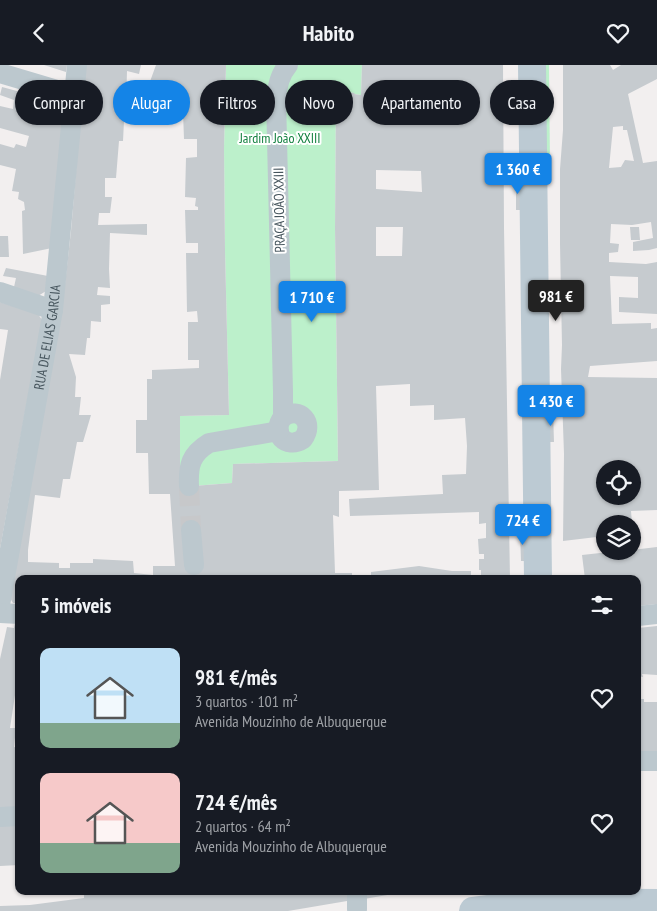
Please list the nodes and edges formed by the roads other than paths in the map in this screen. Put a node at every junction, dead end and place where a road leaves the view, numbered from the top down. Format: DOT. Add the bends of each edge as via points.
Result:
graph roads {
  1 [pos="77,65"];
  2 [pos="288,65"];
  3 [pos="532,65"];
  4 [pos="0,73"];
  5 [pos="24,80"];
  6 [pos="76,80"];
  7 [pos="71,125"];
  8 [pos="0,292"];
  9 [pos="53,310"];
  10 [pos="189,486"];
  11 [pos="191,530"];
  12 [pos="194,565"];
  13 [pos="538,575"];
  14 [pos="0,605"];
  15 [pos="0,613"];
  16 [pos="15,614"];
  17 [pos="657,614"];
  18 [pos="641,616"];
  19 [pos="641,761"];
  20 [pos="657,761"];
  21 [pos="15,816"];
  22 [pos="0,817"];
  23 [pos="542,897"];
  24 [pos="657,903"];
  25 [pos="473,911"];
  1 -- 6 [label="street, RUA DE ELIAS GARCIA"];
  2 -- 10 [label="street, PRAÇA JOÃO XXIII" via="278,84 276,97 281,424 201,448 190,463"];
  3 -- 13 [label="main road"];
  4 -- 5 [label="street"];
  7 -- 9 [label="street, RUA DE ELIAS GARCIA"];
  8 -- 9 [label="street"];
  9 -- 14 [label="street, RUA DE ELIAS GARCIA"];
  11 -- 12 [label="street"];
  15 -- 16 [label="street"];
  17 -- 18 [label="street"];
  19 -- 20 [label="street"];
  21 -- 22 [label="street"];
  23 -- 24 [label="main road"];
  23 -- 25 [label="main road"];
}
